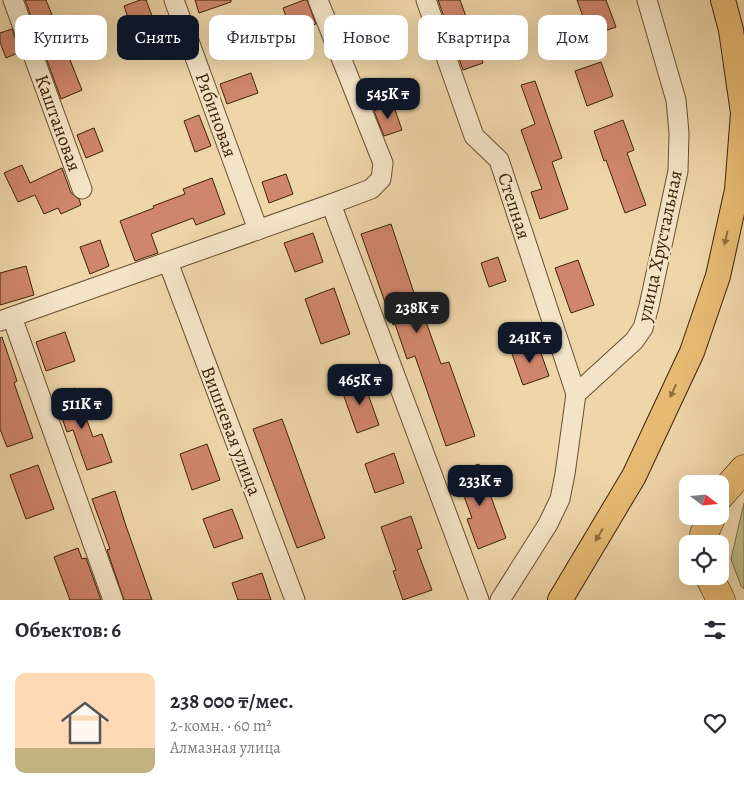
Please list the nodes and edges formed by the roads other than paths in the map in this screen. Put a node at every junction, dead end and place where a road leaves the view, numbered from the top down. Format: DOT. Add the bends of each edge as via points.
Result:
graph roads {
  1 [pos="13,0"];
  2 [pos="174,0"];
  3 [pos="318,0"];
  4 [pos="426,0"];
  5 [pos="647,0"];
  6 [pos="723,0"];
  7 [pos="82,189"];
  8 [pos="331,204"];
  9 [pos="258,230"];
  10 [pos="168,262"];
  11 [pos="6,319"];
  12 [pos="576,394"];
  13 [pos="744,469"];
  14 [pos="729,486"];
  15 [pos="714,585"];
  16 [pos="113,600"];
  17 [pos="295,600"];
  18 [pos="479,600"];
  19 [pos="500,600"];
  20 [pos="560,600"];
  21 [pos="721,600"];
  1 -- 7 [label="street, Каштановая"];
  2 -- 9 [label="street, Рябиновая"];
  3 -- 8 [label="street" via="383,163 381,179 371,189"];
  4 -- 12 [label="street, Степная" via="474,136 499,160"];
  5 -- 12 [label="street, улица Хрустальная" via="676,100 678,171 643,328 634,341"];
  6 -- 20 [label="main road, one-way" via="744,113 737,190 718,276 692,352 634,476"];
  8 -- 9 [label="street"];
  8 -- 18 [label="street"];
  9 -- 10 [label="street"];
  10 -- 11 [label="street"];
  10 -- 17 [label="street, Вишневая улица"];
  11 -- 16 [label="street"];
  12 -- 19 [label="street" via="560,499"];
  13 -- 14 [label="highway"];
  15 -- 21 [label="highway"];
}
